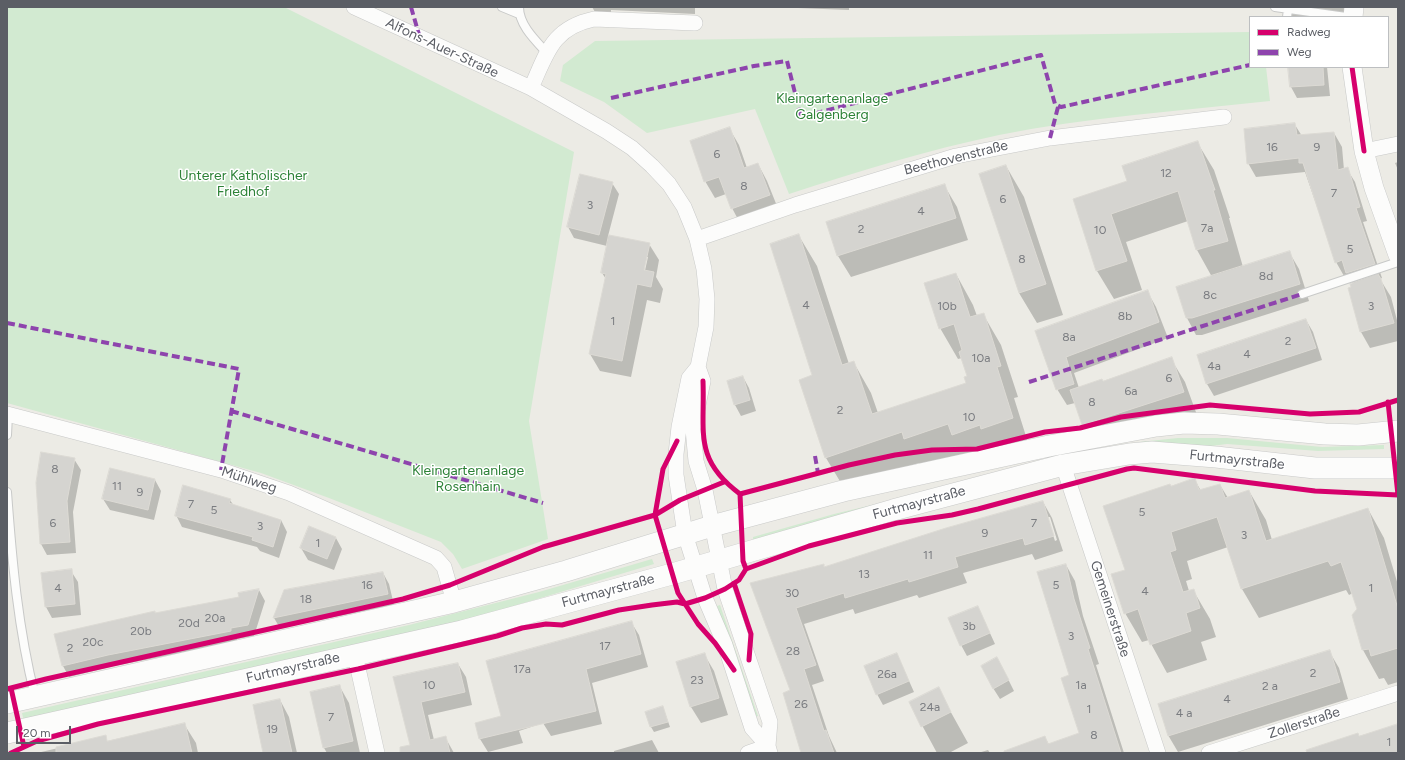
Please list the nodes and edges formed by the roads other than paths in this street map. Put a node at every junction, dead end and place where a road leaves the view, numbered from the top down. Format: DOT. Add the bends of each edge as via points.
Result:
graph roads {
  1 [pos="354,7"];
  2 [pos="502,7"];
  3 [pos="1275,7"];
  4 [pos="519,10"];
  5 [pos="1287,13"];
  6 [pos="1331,16"];
  7 [pos="695,23"];
  8 [pos="547,53"];
  9 [pos="1352,68"];
  10 [pos="531,88"];
  11 [pos="1224,117"];
  12 [pos="1398,144"];
  13 [pos="1364,151"];
  14 [pos="698,239"];
  15 [pos="1398,255"];
  16 [pos="1398,262"];
  17 [pos="1302,294"];
  18 [pos="698,367"];
  19 [pos="8,414"];
  20 [pos="1398,431"];
  21 [pos="7,435"];
  22 [pos="1063,465"];
  23 [pos="1398,468"];
  24 [pos="7,492"];
  25 [pos="712,526"];
  26 [pos="685,534"];
  27 [pos="718,560"];
  28 [pos="695,567"];
  29 [pos="454,602"];
  30 [pos="355,655"];
  31 [pos="1398,693"];
  32 [pos="35,697"];
  33 [pos="7,703"];
  34 [pos="7,733"];
  35 [pos="769,750"];
  36 [pos="377,753"];
  37 [pos="748,753"];
  38 [pos="1158,753"];
  39 [pos="1209,753"];
  1 -- 10 [label="street, Alfons-Auer-Straße"];
  2 -- 4 [label="lane"];
  3 -- 5 [label="lane"];
  4 -- 8 [label="lane" via="529,33"];
  5 -- 6 [label="lane"];
  7 -- 8 [label="street" via="589,20 578,22 555,39"];
  8 -- 10 [label="street"];
  9 -- 13 [label="street"];
  10 -- 14 [label="street, Alfons-Auer-Straße" via="632,148 669,184 684,206"];
  11 -- 14 [label="street, Beethovenstraße" via="1050,138 956,156 795,205"];
  12 -- 13 [label="street"];
  13 -- 15 [label="street"];
  14 -- 18 [label="street, Alfons-Auer-Straße" via="707,299 706,327"];
  16 -- 17 [label="lane"];
  18 -- 25 [label="street, Alfons-Auer-Straße" via="703,380 693,429 694,444"];
  18 -- 26 [label="street, Alfons-Auer-Straße" via="689,378 676,454 676,476"];
  19 -- 21 [label="lane"];
  19 -- 29 [label="street, Mühlweg" via="221,470 289,493 436,558 444,567"];
  20 -- 25 [label="main road, Furtmayrstraße" via="1358,435 1218,424 1184,423 1156,426 1049,446 844,491"];
  22 -- 23 [label="main road, Furtmayrstraße" via="1152,452 1315,468"];
  22 -- 27 [label="main road, Furtmayrstraße"];
  22 -- 38 [label="street, Gemeinerstraße"];
  24 -- 32 [label="lane" via="18,610"];
  25 -- 26 [label="main road, Furtmayrstraße"];
  25 -- 27 [label="street, Alfons-Auer-Straße"];
  26 -- 28 [label="street, Alfons-Auer-Straße"];
  26 -- 29 [label="main road, Furtmayrstraße"];
  27 -- 28 [label="main road, Furtmayrstraße"];
  27 -- 35 [label="street, Alfons-Auer-Straße" via="724,590 770,722"];
  28 -- 30 [label="main road, Furtmayrstraße" via="462,631"];
  28 -- 35 [label="street, Alfons-Auer-Straße" via="725,645 752,728"];
  29 -- 32 [label="main road, Furtmayrstraße"];
  30 -- 34 [label="main road, Furtmayrstraße"];
  30 -- 36 [label="street"];
  31 -- 39 [label="street, Zollerstraße"];
  32 -- 33 [label="main road, Furtmayrstraße"];
  35 -- 37 [label="street"];
}
